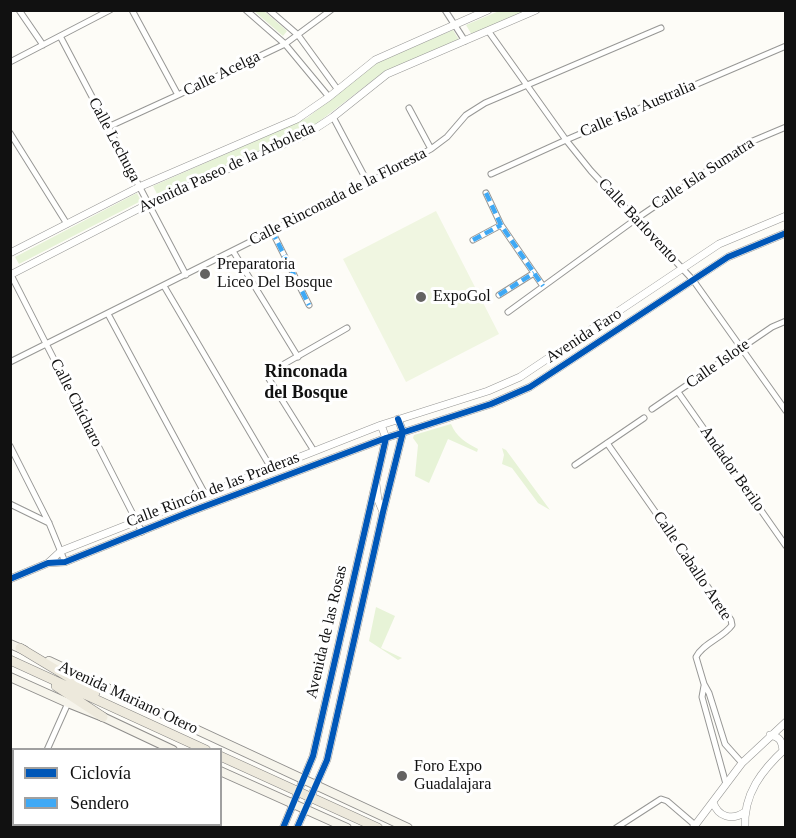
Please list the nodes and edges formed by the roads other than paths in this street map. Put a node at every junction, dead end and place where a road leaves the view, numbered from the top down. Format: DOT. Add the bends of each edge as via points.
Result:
graph roads {
  1 [pos="20,10"];
  2 [pos="110,10"];
  3 [pos="132,10"];
  4 [pos="246,10"];
  5 [pos="269,10"];
  6 [pos="331,10"];
  7 [pos="446,10"];
  8 [pos="488,10"];
  9 [pos="536,10"];
  10 [pos="455,25"];
  11 [pos="661,28"];
  12 [pos="489,32"];
  13 [pos="298,35"];
  14 [pos="60,36"];
  15 [pos="465,41"];
  16 [pos="285,44"];
  17 [pos="43,45"];
  18 [pos="786,46"];
  19 [pos="10,62"];
  20 [pos="527,85"];
  21 [pos="338,90"];
  22 [pos="178,95"];
  23 [pos="329,97"];
  24 [pos="409,108"];
  25 [pos="333,117"];
  26 [pos="108,127"];
  27 [pos="786,127"];
  28 [pos="10,133"];
  29 [pos="566,140"];
  30 [pos="431,148"];
  31 [pos="491,174"];
  32 [pos="368,183"];
  33 [pos="139,187"];
  34 [pos="486,193"];
  35 [pos="148,204"];
  36 [pos="786,216"];
  37 [pos="636,219"];
  38 [pos="67,224"];
  39 [pos="501,225"];
  40 [pos="272,231"];
  41 [pos="786,233"];
  42 [pos="473,240"];
  43 [pos="234,251"];
  44 [pos="10,253"];
  45 [pos="683,268"];
  46 [pos="534,273"];
  47 [pos="11,274"];
  48 [pos="186,275"];
  49 [pos="693,280"];
  50 [pos="164,286"];
  51 [pos="543,286"];
  52 [pos="499,296"];
  53 [pos="309,304"];
  54 [pos="508,312"];
  55 [pos="108,314"];
  56 [pos="786,321"];
  57 [pos="347,328"];
  58 [pos="47,345"];
  59 [pos="741,348"];
  60 [pos="298,357"];
  61 [pos="10,363"];
  62 [pos="678,392"];
  63 [pos="783,403"];
  64 [pos="652,409"];
  65 [pos="786,411"];
  66 [pos="644,418"];
  67 [pos="398,419"];
  68 [pos="381,425"];
  69 [pos="403,432"];
  70 [pos="386,438"];
  71 [pos="607,443"];
  72 [pos="10,446"];
  73 [pos="314,451"];
  74 [pos="575,465"];
  75 [pos="271,468"];
  76 [pos="376,479"];
  77 [pos="205,494"];
  78 [pos="10,504"];
  79 [pos="383,512"];
  80 [pos="136,521"];
  81 [pos="49,522"];
  82 [pos="141,532"];
  83 [pos="786,546"];
  84 [pos="61,551"];
  85 [pos="65,562"];
  86 [pos="48,564"];
  87 [pos="10,579"];
  88 [pos="10,644"];
  89 [pos="20,648"];
  90 [pos="10,660"];
  91 [pos="31,670"];
  92 [pos="10,677"];
  93 [pos="704,684"];
  94 [pos="68,704"];
  95 [pos="130,715"];
  96 [pos="103,717"];
  97 [pos="786,722"];
  98 [pos="770,735"];
  99 [pos="48,748"];
  100 [pos="170,748"];
  101 [pos="202,748"];
  102 [pos="784,749"];
  103 [pos="222,757"];
  104 [pos="742,762"];
  105 [pos="222,772"];
  106 [pos="304,780"];
  107 [pos="726,784"];
  108 [pos="316,785"];
  109 [pos="299,792"];
  110 [pos="310,797"];
  111 [pos="713,801"];
  112 [pos="294,804"];
  113 [pos="305,808"];
  114 [pos="744,812"];
  115 [pos="694,826"];
  116 [pos="283,828"];
  117 [pos="297,828"];
  118 [pos="347,828"];
  119 [pos="378,828"];
  120 [pos="408,828"];
  121 [pos="616,828"];
  122 [pos="745,828"];
  1 -- 17 [label="street"];
  2 -- 14 [label="street"];
  3 -- 22 [label="street"];
  4 -- 16 [label="street"];
  5 -- 13 [label="street"];
  6 -- 13 [label="street, Calle Acelga"];
  7 -- 10 [label="street"];
  8 -- 10 [label="street, Avenida Paseo de la Arboleda"];
  9 -- 12 [label="street, Avenida Paseo de la Arboleda"];
  10 -- 15 [label="street"];
  10 -- 21 [label="street, Avenida Paseo de la Arboleda" via="375,60"];
  11 -- 20 [label="street, Calle Rinconada de la Floresta"];
  12 -- 15 [label="street, Avenida Paseo de la Arboleda"];
  12 -- 20 [label="street, Calle Barlovento"];
  13 -- 16 [label="street, Calle Acelga"];
  13 -- 21 [label="street"];
  14 -- 17 [label="street"];
  14 -- 26 [label="street, Calle Lechuga"];
  15 -- 25 [label="street, Avenida Paseo de la Arboleda" via="387,74"];
  16 -- 22 [label="street, Calle Acelga"];
  16 -- 23 [label="street"];
  17 -- 19 [label="street"];
  18 -- 29 [label="street, Calle Isla Australia"];
  20 -- 29 [label="street, Calle Barlovento"];
  20 -- 30 [label="street, Calle Rinconada de la Floresta" via="466,114 447,137"];
  21 -- 23 [label="street, Avenida Paseo de la Arboleda"];
  22 -- 26 [label="street, Calle Acelga"];
  23 -- 33 [label="street, Avenida Paseo de la Arboleda" via="297,119"];
  24 -- 30 [label="street"];
  25 -- 32 [label="street"];
  25 -- 35 [label="street, Avenida Paseo de la Arboleda" via="307,134"];
  26 -- 33 [label="street, Calle Lechuga"];
  27 -- 37 [label="street, Calle Isla Sumatra" via="748,143"];
  28 -- 38 [label="street"];
  29 -- 31 [label="street, Calle Isla Australia"];
  29 -- 37 [label="street, Calle Barlovento"];
  30 -- 32 [label="street, Calle Rinconada de la Floresta"];
  32 -- 40 [label="street, Calle Rinconada de la Floresta"];
  33 -- 35 [label="street, Calle Lechuga"];
  33 -- 38 [label="street, Avenida Paseo de la Arboleda"];
  34 -- 39 [label="street"];
  35 -- 47 [label="street, Avenida Paseo de la Arboleda"];
  35 -- 48 [label="street, Calle Lechuga"];
  36 -- 45 [label="street, Avenida Faro" via="724,241"];
  37 -- 45 [label="street, Calle Barlovento"];
  37 -- 51 [label="street, Calle Isla Sumatra"];
  38 -- 44 [label="street, Avenida Paseo de la Arboleda"];
  39 -- 42 [label="street"];
  39 -- 46 [label="street"];
  40 -- 43 [label="street, Calle Rinconada de la Floresta"];
  40 -- 53 [label="street"];
  41 -- 49 [label="street, Avenida Faro" via="728,257"];
  43 -- 48 [label="street, Calle Rinconada de la Floresta"];
  43 -- 60 [label="street"];
  45 -- 49 [label="street, Calle Barlovento"];
  45 -- 67 [label="street, Avenida Faro" via="520,377"];
  46 -- 51 [label="street"];
  46 -- 52 [label="street"];
  47 -- 58 [label="street, Calle Chícharo"];
  48 -- 50 [label="street, Calle Rinconada de la Floresta"];
  49 -- 59 [label="street, Calle Barlovento"];
  49 -- 69 [label="street, Avenida Faro" via="530,387"];
  50 -- 55 [label="street, Calle Rinconada de la Floresta"];
  50 -- 75 [label="street"];
  51 -- 54 [label="street, Calle Isla Sumatra"];
  55 -- 58 [label="street, Calle Rinconada de la Floresta"];
  55 -- 77 [label="street"];
  56 -- 59 [label="street, Calle Islote"];
  57 -- 60 [label="street"];
  58 -- 61 [label="street, Calle Rinconada de la Floresta"];
  58 -- 80 [label="street, Calle Chícharo"];
  59 -- 62 [label="street, Calle Islote"];
  59 -- 63 [label="street, Calle Barlovento"];
  60 -- 73 [label="street" via="272,371 269,380"];
  62 -- 64 [label="street, Calle Islote"];
  62 -- 83 [label="street, Andador Berilo"];
  63 -- 65 [label="street, Calle Barlovento"];
  66 -- 71 [label="street"];
  67 -- 68 [label="street, Avenida Faro"];
  67 -- 69 [label="street"];
  68 -- 70 [label="street"];
  68 -- 73 [label="street, Calle Rincón de las Praderas"];
  69 -- 70 [label="street, Avenida Faro"];
  69 -- 79 [label="street, Avenida de las Rosas"];
  70 -- 76 [label="street, Avenida de las Rosas"];
  70 -- 82 [label="street, Calle Rincón de las Praderas"];
  71 -- 74 [label="street"];
  71 -- 93 [label="street, Calle Caballo Arete" via="731,620 728,630 697,654"];
  72 -- 81 [label="street"];
  73 -- 75 [label="street, Calle Rincón de las Praderas"];
  75 -- 77 [label="street, Calle Rincón de las Praderas"];
  76 -- 79 [label="street"];
  76 -- 106 [label="street, Avenida de las Rosas" via="313,756"];
  77 -- 80 [label="street, Calle Rincón de las Praderas"];
  78 -- 81 [label="street"];
  79 -- 108 [label="street, Avenida de las Rosas" via="327,760"];
  80 -- 82 [label="street, Calle Chícharo"];
  80 -- 84 [label="street, Calle Rincón de las Praderas"];
  81 -- 84 [label="street"];
  82 -- 85 [label="street, Calle Rincón de las Praderas"];
  84 -- 85 [label="street"];
  84 -- 86 [label="street, Calle Rincón de las Praderas"];
  85 -- 86 [label="street, Calle Rincón de las Praderas"];
  86 -- 87 [label="street, Calle Rincón de las Praderas"];
  88 -- 89 [label="main road, Avenida Mariano Otero"];
  89 -- 95 [label="main road"];
  89 -- 106 [label="main road, Avenida Mariano Otero"];
  90 -- 91 [label="main road, Avenida Mariano Otero"];
  91 -- 95 [label="main road, Avenida Mariano Otero"];
  91 -- 96 [label="main road"];
  92 -- 94 [label="main road, Avenida Mariano Otero"];
  93 -- 104 [label="street, Calle Caballo Arete" via="724,744"];
  93 -- 107 [label="street, Calle Caballo Arete" via="702,697"];
  94 -- 96 [label="main road, Avenida Mariano Otero"];
  94 -- 99 [label="street"];
  95 -- 101 [label="main road, Avenida Mariano Otero"];
  96 -- 100 [label="main road, Avenida Mariano Otero"];
  97 -- 98 [label="street"];
  98 -- 102 [label="street" via="780,739"];
  98 -- 104 [label="street"];
  102 -- 114 [label="street" via="761,774"];
  103 -- 109 [label="main road"];
  104 -- 107 [label="street"];
  105 -- 112 [label="main road"];
  106 -- 108 [label="main road, Avenida Mariano Otero"];
  106 -- 109 [label="street, Avenida de las Rosas"];
  107 -- 111 [label="street"];
  108 -- 110 [label="street, Avenida de las Rosas"];
  108 -- 120 [label="main road, Avenida Mariano Otero"];
  109 -- 110 [label="main road"];
  109 -- 112 [label="street, Avenida de las Rosas"];
  110 -- 113 [label="street, Avenida de las Rosas"];
  110 -- 119 [label="main road"];
  111 -- 114 [label="street" via="717,811 726,816 736,817"];
  111 -- 115 [label="street"];
  112 -- 113 [label="main road"];
  112 -- 116 [label="street, Avenida de las Rosas"];
  113 -- 117 [label="street, Avenida de las Rosas"];
  113 -- 118 [label="main road"];
  114 -- 122 [label="street"];
  115 -- 121 [label="street" via="661,799"];
}
